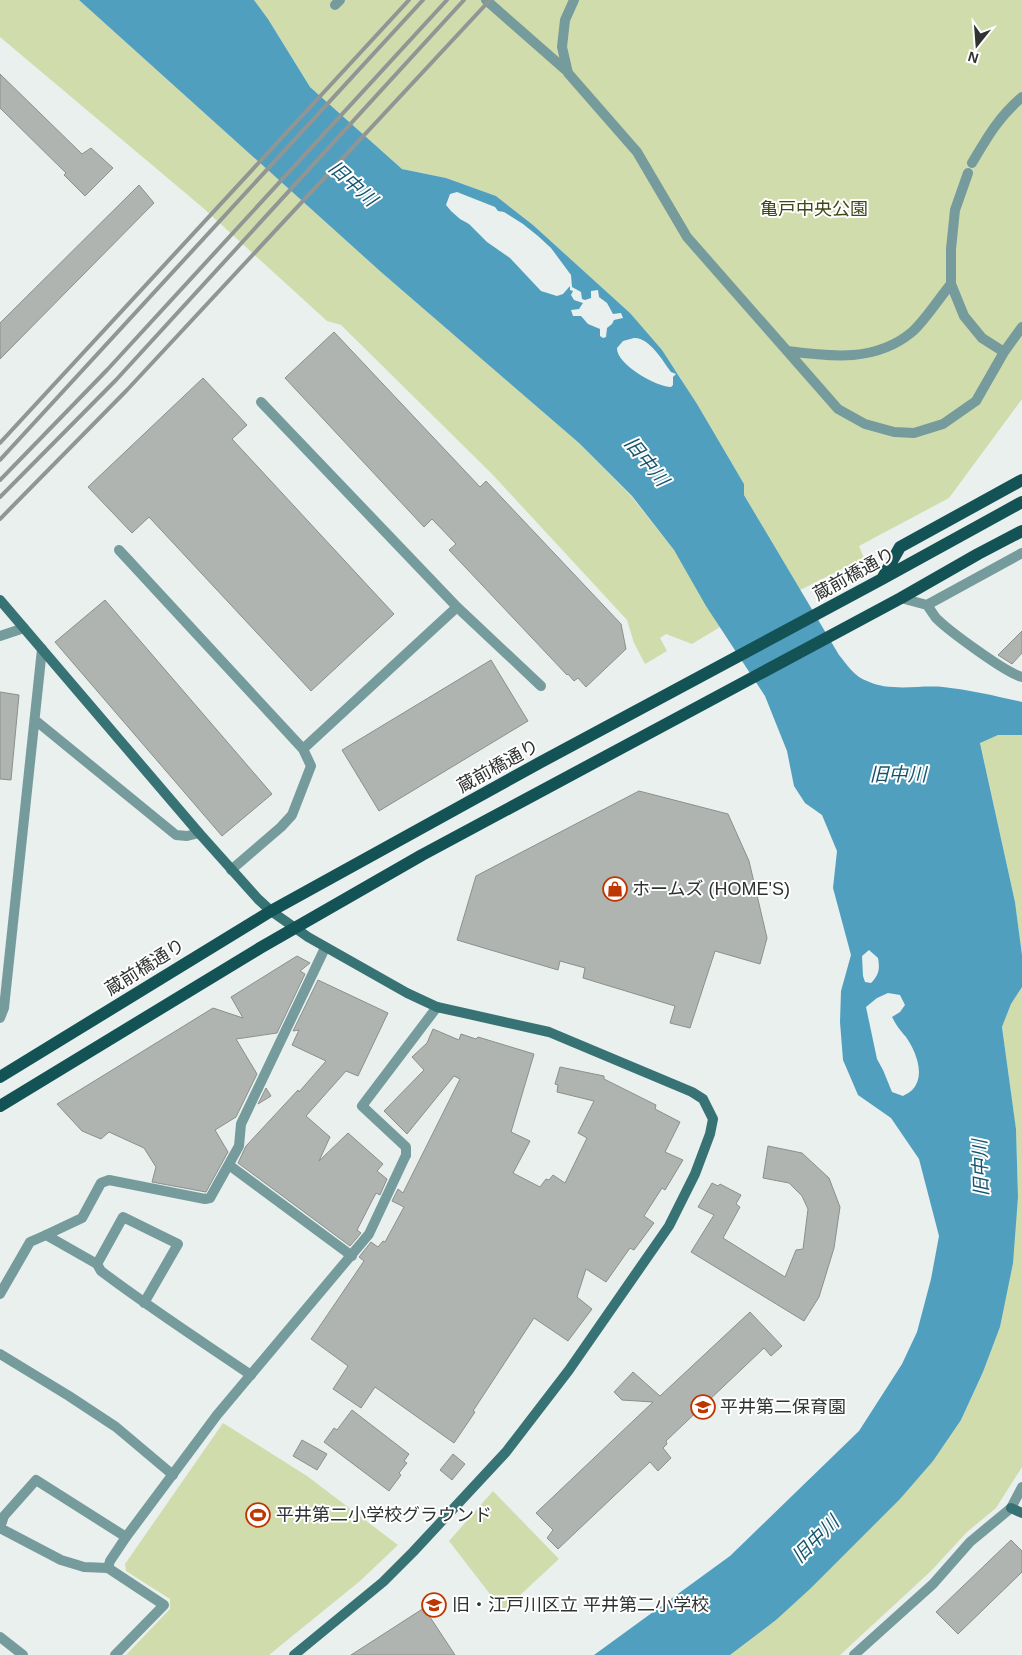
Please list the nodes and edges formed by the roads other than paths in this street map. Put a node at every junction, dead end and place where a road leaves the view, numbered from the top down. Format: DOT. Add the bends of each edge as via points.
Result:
graph roads {
  1 [pos="486,0"];
  2 [pos="574,0"];
  3 [pos="568,73"];
  4 [pos="1022,97"];
  5 [pos="972,163"];
  6 [pos="968,173"];
  7 [pos="951,284"];
  8 [pos="1022,327"];
  9 [pos="788,351"];
  10 [pos="1004,352"];
  11 [pos="261,402"];
  12 [pos="1022,480"];
  13 [pos="1022,502"];
  14 [pos="1022,531"];
  15 [pos="119,550"];
  16 [pos="1022,553"];
  17 [pos="882,579"];
  18 [pos="901,598"];
  19 [pos="0,600"];
  20 [pos="927,605"];
  21 [pos="457,607"];
  22 [pos="24,628"];
  23 [pos="0,636"];
  24 [pos="42,649"];
  25 [pos="1022,677"];
  26 [pos="541,686"];
  27 [pos="36,720"];
  28 [pos="303,749"];
  29 [pos="199,833"];
  30 [pos="231,870"];
  31 [pos="270,911"];
  32 [pos="295,928"];
  33 [pos="325,948"];
  34 [pos="437,1008"];
  35 [pos="0,1018"];
  36 [pos="0,1077"];
  37 [pos="0,1106"];
  38 [pos="229,1165"];
  39 [pos="46,1235"];
  40 [pos="352,1256"];
  41 [pos="97,1264"];
  42 [pos="0,1294"];
  43 [pos="144,1303"];
  44 [pos="0,1354"];
  45 [pos="251,1375"];
  46 [pos="173,1474"];
  47 [pos="1022,1487"];
  48 [pos="1011,1508"];
  49 [pos="1022,1513"];
  50 [pos="2,1514"];
  51 [pos="0,1528"];
  52 [pos="126,1537"];
  53 [pos="108,1568"];
  54 [pos="0,1637"];
  55 [pos="23,1655"];
  56 [pos="115,1655"];
  57 [pos="294,1655"];
  58 [pos="854,1655"];
  1 -- 3 [label="street"];
  2 -- 3 [label="street" via="565,20 562,47"];
  3 -- 9 [label="street" via="637,152 687,237"];
  4 -- 5 [label="street" via="994,126"];
  6 -- 7 [label="street" via="955,210"];
  7 -- 9 [label="street" via="914,331 892,346 850,357"];
  7 -- 10 [label="street" via="964,316 982,338"];
  8 -- 10 [label="street"];
  9 -- 10 [label="street" via="838,409 865,424 894,432 914,433 943,424 976,401"];
  11 -- 21 [label="street"];
  12 -- 17 [label="main road" via="900,547"];
  13 -- 17 [label="main road, 蔵前橋通り"];
  14 -- 18 [label="main road"];
  15 -- 28 [label="street"];
  16 -- 20 [label="street"];
  17 -- 31 [label="main road, 蔵前橋通り"];
  18 -- 20 [label="street"];
  18 -- 32 [label="main road" via="422,855"];
  19 -- 22 [label="street"];
  20 -- 25 [label="street" via="946,626 1007,671"];
  21 -- 26 [label="street"];
  21 -- 28 [label="street"];
  22 -- 23 [label="street"];
  22 -- 24 [label="street"];
  24 -- 27 [label="street"];
  24 -- 29 [label="street"];
  27 -- 29 [label="street" via="176,835"];
  27 -- 35 [label="street" via="4,1008"];
  28 -- 30 [label="street" via="311,766 292,815"];
  29 -- 30 [label="street"];
  30 -- 31 [label="street"];
  31 -- 32 [label="street"];
  31 -- 36 [label="main road, 蔵前橋通り"];
  32 -- 33 [label="street"];
  32 -- 37 [label="main road"];
  33 -- 34 [label="street"];
  33 -- 38 [label="street" via="241,1124 239,1146"];
  34 -- 40 [label="street" via="362,1106 406,1147 406,1155 369,1234"];
  34 -- 57 [label="street" via="549,1032 692,1092 703,1099 709,1109 713,1119 710,1134 695,1174 669,1226 569,1370 506,1452 383,1582"];
  38 -- 39 [label="street" via="210,1198 205,1200 109,1180 101,1183 82,1218"];
  38 -- 40 [label="street"];
  39 -- 41 [label="street"];
  39 -- 42 [label="street" via="30,1242"];
  40 -- 45 [label="street"];
  41 -- 43 [label="street" via="101,1271"];
  41 -- 43 [label="street" via="123,1217 178,1244"];
  43 -- 45 [label="street"];
  44 -- 46 [label="street" via="116,1427"];
  45 -- 46 [label="street"];
  46 -- 52 [label="street"];
  47 -- 48 [label="street"];
  48 -- 49 [label="street"];
  48 -- 58 [label="street" via="970,1542 933,1584"];
  50 -- 51 [label="street"];
  50 -- 52 [label="street" via="36,1480"];
  51 -- 53 [label="street" via="61,1560 84,1567"];
  52 -- 53 [label="street"];
  53 -- 56 [label="street" via="164,1605"];
  54 -- 55 [label="street"];
}
